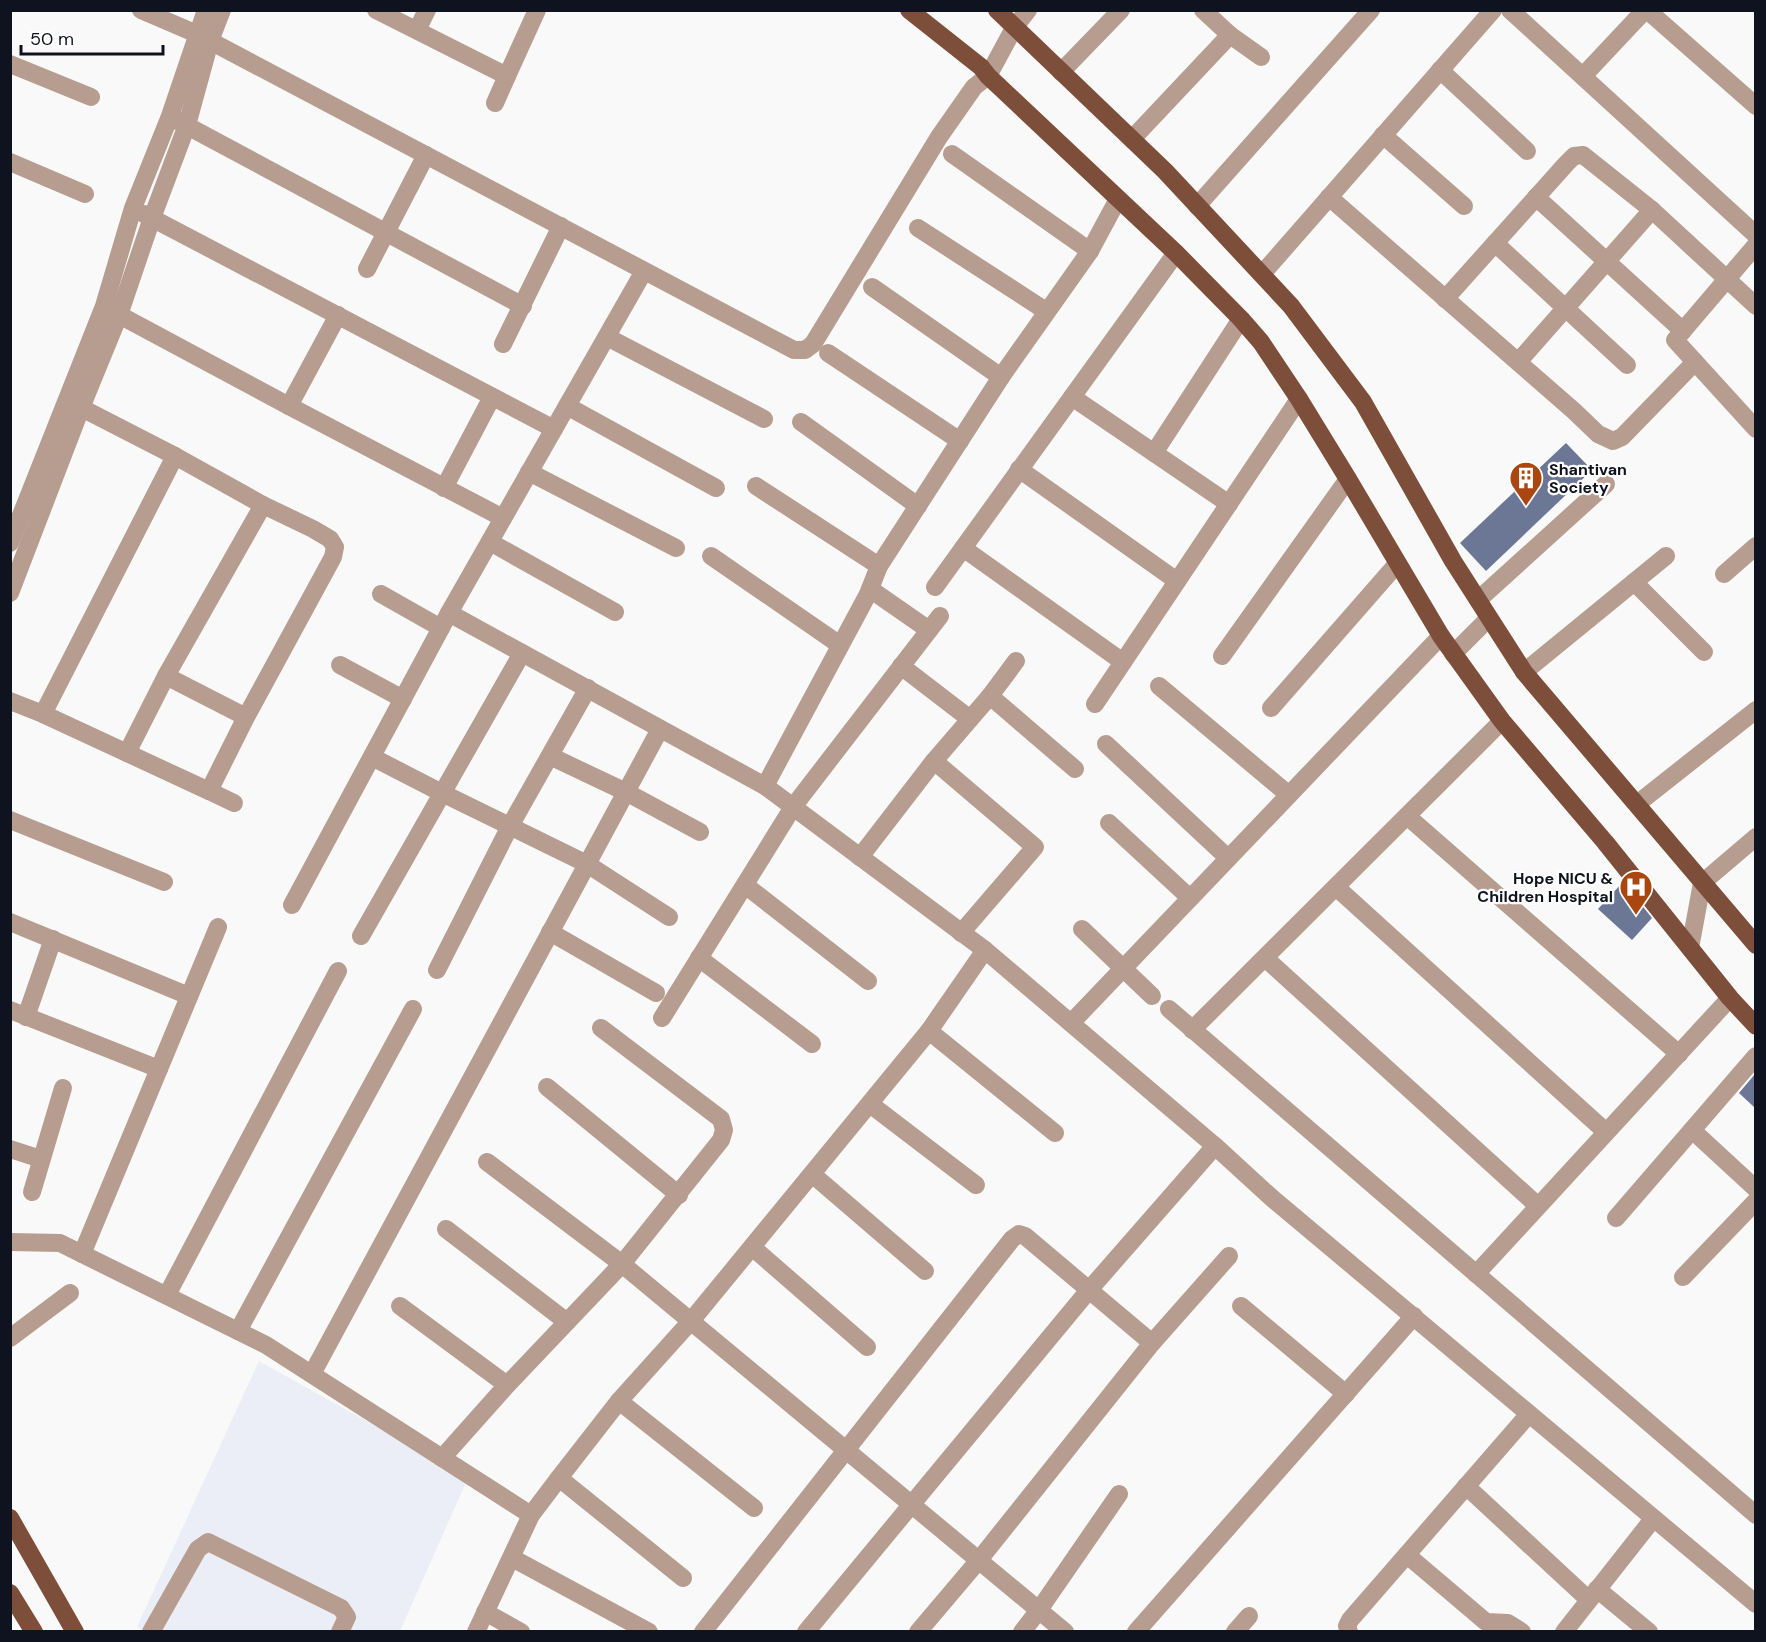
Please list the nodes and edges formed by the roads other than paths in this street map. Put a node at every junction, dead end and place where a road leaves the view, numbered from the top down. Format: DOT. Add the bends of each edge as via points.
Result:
graph roads {
  1 [pos="141,10"];
  2 [pos="206,10"];
  3 [pos="222,10"];
  4 [pos="376,10"];
  5 [pos="427,10"];
  6 [pos="537,10"];
  7 [pos="909,10"];
  8 [pos="1028,10"];
  9 [pos="1121,10"];
  10 [pos="1203,10"];
  11 [pos="1371,10"];
  12 [pos="1493,10"];
  13 [pos="1510,10"];
  14 [pos="1646,10"];
  15 [pos="1007,17"];
  16 [pos="417,30"];
  17 [pos="1230,34"];
  18 [pos="204,37"];
  19 [pos="1260,57"];
  20 [pos="10,64"];
  21 [pos="1440,70"];
  22 [pos="1061,72"];
  23 [pos="507,76"];
  24 [pos="1583,76"];
  25 [pos="981,77"];
  26 [pos="91,97"];
  27 [pos="495,103"];
  28 [pos="1755,106"];
  29 [pos="170,116"];
  30 [pos="187,125"];
  31 [pos="1383,135"];
  32 [pos="1132,140"];
  33 [pos="1527,151"];
  34 [pos="952,154"];
  35 [pos="426,155"];
  36 [pos="10,162"];
  37 [pos="85,194"];
  38 [pos="1329,197"];
  39 [pos="1536,197"];
  40 [pos="1118,199"];
  41 [pos="1197,206"];
  42 [pos="1464,206"];
  43 [pos="133,208"];
  44 [pos="1652,210"];
  45 [pos="152,218"];
  46 [pos="561,226"];
  47 [pos="918,228"];
  48 [pos="387,232"];
  49 [pos="1755,235"];
  50 [pos="1495,243"];
  51 [pos="1755,245"];
  52 [pos="1090,251"];
  53 [pos="1176,253"];
  54 [pos="1607,260"];
  55 [pos="367,269"];
  56 [pos="644,270"];
  57 [pos="1262,274"];
  58 [pos="1726,279"];
  59 [pos="872,287"];
  60 [pos="1445,298"];
  61 [pos="523,306"];
  62 [pos="1755,306"];
  63 [pos="1565,308"];
  64 [pos="111,311"];
  65 [pos="1046,311"];
  66 [pos="338,315"];
  67 [pos="1241,319"];
  68 [pos="1683,331"];
  69 [pos="607,337"];
  70 [pos="503,344"];
  71 [pos="828,353"];
  72 [pos="1518,362"];
  73 [pos="1695,362"];
  74 [pos="1627,366"];
  75 [pos="1001,377"];
  76 [pos="492,397"];
  77 [pos="1072,397"];
  78 [pos="1299,399"];
  79 [pos="74,405"];
  80 [pos="289,406"];
  81 [pos="567,406"];
  82 [pos="764,419"];
  83 [pos="801,422"];
  84 [pos="554,429"];
  85 [pos="1755,429"];
  86 [pos="960,441"];
  87 [pos="1154,453"];
  88 [pos="175,456"];
  89 [pos="1019,470"];
  90 [pos="529,472"];
  91 [pos="1348,479"];
  92 [pos="1606,484"];
  93 [pos="756,486"];
  94 [pos="444,488"];
  95 [pos="716,488"];
  96 [pos="1229,504"];
  97 [pos="263,505"];
  98 [pos="918,506"];
  99 [pos="503,518"];
  100 [pos="14,524"];
  101 [pos="490,542"];
  102 [pos="10,543"];
  103 [pos="1755,546"];
  104 [pos="676,548"];
  105 [pos="963,548"];
  106 [pos="1666,555"];
  107 [pos="711,556"];
  108 [pos="1397,564"];
  109 [pos="879,566"];
  110 [pos="1724,573"];
  111 [pos="1177,581"];
  112 [pos="1634,582"];
  113 [pos="935,587"];
  114 [pos="870,589"];
  115 [pos="10,593"];
  116 [pos="381,594"];
  117 [pos="1478,600"];
  118 [pos="615,612"];
  119 [pos="1489,618"];
  120 [pos="445,620"];
  121 [pos="1441,636"];
  122 [pos="840,645"];
  123 [pos="1704,652"];
  124 [pos="522,653"];
  125 [pos="1454,654"];
  126 [pos="1222,656"];
  127 [pos="1016,661"];
  128 [pos="1123,662"];
  129 [pos="340,665"];
  130 [pos="901,666"];
  131 [pos="1524,672"];
  132 [pos="166,676"];
  133 [pos="1159,686"];
  134 [pos="588,688"];
  135 [pos="990,696"];
  136 [pos="403,699"];
  137 [pos="10,701"];
  138 [pos="1095,704"];
  139 [pos="1271,708"];
  140 [pos="1755,710"];
  141 [pos="43,714"];
  142 [pos="246,717"];
  143 [pos="970,719"];
  144 [pos="1502,721"];
  145 [pos="660,729"];
  146 [pos="1106,744"];
  147 [pos="127,753"];
  148 [pos="550,756"];
  149 [pos="372,757"];
  150 [pos="934,761"];
  151 [pos="1075,769"];
  152 [pos="765,786"];
  153 [pos="209,791"];
  154 [pos="626,792"];
  155 [pos="442,793"];
  156 [pos="1289,795"];
  157 [pos="234,803"];
  158 [pos="1637,804"];
  159 [pos="793,807"];
  160 [pos="1407,816"];
  161 [pos="10,820"];
  162 [pos="1109,823"];
  163 [pos="510,826"];
  164 [pos="700,832"];
  165 [pos="1755,837"];
  166 [pos="860,857"];
  167 [pos="1228,858"];
  168 [pos="587,864"];
  169 [pos="164,882"];
  170 [pos="1702,883"];
  171 [pos="745,885"];
  172 [pos="1336,887"];
  173 [pos="1190,898"];
  174 [pos="292,905"];
  175 [pos="669,917"];
  176 [pos="10,922"];
  177 [pos="218,927"];
  178 [pos="1082,929"];
  179 [pos="550,932"];
  180 [pos="961,933"];
  181 [pos="361,936"];
  182 [pos="53,939"];
  183 [pos="1755,945"];
  184 [pos="1690,948"];
  185 [pos="985,950"];
  186 [pos="699,958"];
  187 [pos="1265,958"];
  188 [pos="1123,968"];
  189 [pos="437,970"];
  190 [pos="338,971"];
  191 [pos="868,981"];
  192 [pos="656,993"];
  193 [pos="189,996"];
  194 [pos="1152,996"];
  195 [pos="1730,998"];
  196 [pos="413,1009"];
  197 [pos="1169,1010"];
  198 [pos="18,1014"];
  199 [pos="662,1018"];
  200 [pos="1071,1023"];
  201 [pos="1755,1026"];
  202 [pos="601,1028"];
  203 [pos="1192,1030"];
  204 [pos="929,1031"];
  205 [pos="812,1044"];
  206 [pos="1678,1054"];
  207 [pos="1755,1056"];
  208 [pos="159,1069"];
  209 [pos="547,1087"];
  210 [pos="63,1088"];
  211 [pos="870,1104"];
  212 [pos="1692,1130"];
  213 [pos="1606,1132"];
  214 [pos="1055,1133"];
  215 [pos="1215,1146"];
  216 [pos="10,1149"];
  217 [pos="41,1159"];
  218 [pos="487,1162"];
  219 [pos="812,1174"];
  220 [pos="976,1185"];
  221 [pos="32,1192"];
  222 [pos="679,1195"];
  223 [pos="1755,1199"];
  224 [pos="1538,1206"];
  225 [pos="1616,1218"];
  226 [pos="446,1229"];
  227 [pos="10,1242"];
  228 [pos="752,1247"];
  229 [pos="82,1254"];
  230 [pos="1229,1256"];
  231 [pos="622,1264"];
  232 [pos="925,1271"];
  233 [pos="1476,1274"];
  234 [pos="1683,1277"];
  235 [pos="1089,1290"];
  236 [pos="70,1293"];
  237 [pos="166,1295"];
  238 [pos="400,1306"];
  239 [pos="1241,1306"];
  240 [pos="1414,1316"];
  241 [pos="691,1321"];
  242 [pos="567,1322"];
  243 [pos="238,1331"];
  244 [pos="10,1338"];
  245 [pos="1152,1343"];
  246 [pos="867,1347"];
  247 [pos="312,1374"];
  248 [pos="507,1384"];
  249 [pos="1346,1394"];
  250 [pos="619,1401"];
  251 [pos="1529,1414"];
  252 [pos="846,1450"];
  253 [pos="442,1458"];
  254 [pos="559,1478"];
  255 [pos="1466,1486"];
  256 [pos="1119,1494"];
  257 [pos="912,1505"];
  258 [pos="754,1508"];
  259 [pos="531,1515"];
  260 [pos="1755,1515"];
  261 [pos="10,1518"];
  262 [pos="1653,1519"];
  263 [pos="1407,1555"];
  264 [pos="512,1558"];
  265 [pos="979,1560"];
  266 [pos="683,1578"];
  267 [pos="10,1593"];
  268 [pos="1593,1594"];
  269 [pos="1755,1604"];
  270 [pos="1039,1610"];
  271 [pos="485,1612"];
  272 [pos="1249,1616"];
  273 [pos="155,1630"];
  274 [pos="34,1632"];
  275 [pos="75,1632"];
  276 [pos="340,1632"];
  277 [pos="476,1632"];
  278 [pos="521,1632"];
  279 [pos="649,1632"];
  280 [pos="703,1632"];
  281 [pos="806,1632"];
  282 [pos="918,1632"];
  283 [pos="1022,1632"];
  284 [pos="1065,1632"];
  285 [pos="1136,1632"];
  286 [pos="1235,1632"];
  287 [pos="1349,1632"];
  288 [pos="1522,1632"];
  289 [pos="1564,1632"];
  290 [pos="1649,1632"];
  1 -- 18 [label="street"];
  2 -- 18 [label="street"];
  3 -- 18 [label="street"];
  4 -- 16 [label="street"];
  5 -- 16 [label="street"];
  6 -- 23 [label="street"];
  7 -- 25 [label="main road"];
  8 -- 15 [label="street"];
  9 -- 22 [label="street"];
  10 -- 17 [label="street"];
  11 -- 41 [label="street"];
  12 -- 21 [label="street"];
  13 -- 24 [label="street"];
  14 -- 24 [label="street"];
  14 -- 28 [label="street"];
  15 -- 22 [label="main road"];
  15 -- 25 [label="street"];
  16 -- 23 [label="street"];
  17 -- 19 [label="street"];
  17 -- 32 [label="street"];
  18 -- 29 [label="street"];
  18 -- 30 [label="street"];
  18 -- 35 [label="street"];
  20 -- 26 [label="street"];
  21 -- 31 [label="street"];
  21 -- 33 [label="street"];
  22 -- 32 [label="main road"];
  23 -- 27 [label="street"];
  24 -- 49 [label="street"];
  25 -- 40 [label="main road"];
  25 -- 56 [label="street" via="939,137 813,344 805,350 794,350"];
  29 -- 30 [label="street"];
  29 -- 43 [label="street"];
  30 -- 45 [label="street"];
  30 -- 48 [label="street"];
  31 -- 38 [label="street"];
  31 -- 42 [label="street"];
  32 -- 41 [label="main road"];
  34 -- 52 [label="street"];
  35 -- 46 [label="street"];
  35 -- 48 [label="street"];
  36 -- 37 [label="street"];
  38 -- 57 [label="street"];
  38 -- 60 [label="street"];
  39 -- 44 [label="street" via="1574,156 1583,155"];
  39 -- 50 [label="street"];
  39 -- 54 [label="street"];
  40 -- 52 [label="street"];
  40 -- 53 [label="main road"];
  41 -- 57 [label="main road"];
  43 -- 45 [label="street"];
  43 -- 64 [label="street"];
  44 -- 54 [label="street"];
  44 -- 58 [label="street"];
  45 -- 64 [label="street"];
  45 -- 66 [label="street"];
  46 -- 56 [label="street"];
  46 -- 61 [label="street"];
  47 -- 65 [label="street"];
  48 -- 55 [label="street"];
  48 -- 61 [label="street"];
  50 -- 60 [label="street"];
  50 -- 63 [label="street"];
  51 -- 58 [label="street"];
  52 -- 65 [label="street"];
  53 -- 67 [label="main road"];
  53 -- 77 [label="street"];
  54 -- 63 [label="street"];
  54 -- 68 [label="street"];
  56 -- 69 [label="street"];
  57 -- 117 [label="main road" via="1363,402"];
  58 -- 62 [label="street"];
  58 -- 68 [label="street"];
  59 -- 75 [label="street"];
  60 -- 72 [label="street"];
  61 -- 70 [label="street"];
  63 -- 72 [label="street"];
  63 -- 74 [label="street"];
  64 -- 79 [label="street"];
  64 -- 80 [label="street"];
  65 -- 75 [label="street"];
  66 -- 76 [label="street"];
  66 -- 80 [label="street"];
  67 -- 78 [label="main road"];
  67 -- 87 [label="street"];
  68 -- 73 [label="street" via="1675,340"];
  69 -- 81 [label="street"];
  69 -- 82 [label="street"];
  71 -- 86 [label="street"];
  72 -- 73 [label="street" via="1598,434 1613,441 1622,437"];
  73 -- 85 [label="street"];
  75 -- 86 [label="street"];
  76 -- 84 [label="street"];
  76 -- 94 [label="street"];
  77 -- 87 [label="street"];
  77 -- 89 [label="street"];
  78 -- 91 [label="main road"];
  78 -- 96 [label="street"];
  79 -- 88 [label="street"];
  79 -- 100 [label="street"];
  79 -- 115 [label="street"];
  80 -- 94 [label="street"];
  81 -- 84 [label="street"];
  81 -- 95 [label="street"];
  83 -- 98 [label="street"];
  84 -- 90 [label="street"];
  86 -- 98 [label="street"];
  87 -- 96 [label="street"];
  88 -- 97 [label="street"];
  88 -- 141 [label="street"];
  89 -- 105 [label="street"];
  89 -- 111 [label="street"];
  90 -- 99 [label="street"];
  90 -- 104 [label="street"];
  91 -- 108 [label="main road"];
  91 -- 126 [label="street"];
  92 -- 117 [label="street"];
  93 -- 109 [label="street"];
  94 -- 99 [label="street"];
  96 -- 111 [label="street"];
  97 -- 132 [label="street"];
  97 -- 142 [label="street" via="330,539 334,547 333,556"];
  98 -- 109 [label="street"];
  99 -- 101 [label="street"];
  100 -- 102 [label="street"];
  101 -- 118 [label="street"];
  101 -- 120 [label="street"];
  103 -- 110 [label="street"];
  105 -- 113 [label="street"];
  105 -- 128 [label="street"];
  106 -- 112 [label="street"];
  107 -- 122 [label="street"];
  108 -- 121 [label="main road"];
  108 -- 139 [label="street"];
  109 -- 114 [label="street"];
  111 -- 128 [label="street"];
  112 -- 123 [label="street"];
  112 -- 131 [label="street"];
  114 -- 122 [label="street"];
  114 -- 130 [label="street" via="935,623"];
  116 -- 120 [label="street"];
  117 -- 119 [label="main road"];
  119 -- 125 [label="street"];
  119 -- 131 [label="main road"];
  120 -- 124 [label="street"];
  120 -- 136 [label="street"];
  121 -- 125 [label="main road"];
  121 -- 156 [label="street"];
  122 -- 152 [label="street"];
  124 -- 134 [label="street"];
  124 -- 155 [label="street"];
  125 -- 144 [label="main road"];
  127 -- 135 [label="street"];
  128 -- 138 [label="street"];
  129 -- 136 [label="street"];
  130 -- 143 [label="street"];
  130 -- 159 [label="street"];
  131 -- 158 [label="main road"];
  132 -- 142 [label="street"];
  132 -- 147 [label="street"];
  133 -- 156 [label="street"];
  134 -- 145 [label="street"];
  134 -- 148 [label="street"];
  135 -- 143 [label="street"];
  135 -- 151 [label="street"];
  136 -- 149 [label="street"];
  137 -- 141 [label="street"];
  140 -- 158 [label="street"];
  141 -- 147 [label="street"];
  142 -- 153 [label="street"];
  143 -- 150 [label="street"];
  144 -- 160 [label="street"];
  144 -- 184 [label="main road"];
  145 -- 152 [label="street"];
  145 -- 154 [label="street"];
  146 -- 167 [label="street"];
  147 -- 153 [label="street"];
  148 -- 154 [label="street"];
  148 -- 163 [label="street"];
  149 -- 155 [label="street"];
  149 -- 174 [label="street"];
  150 -- 166 [label="street"];
  150 -- 180 [label="street" via="1035,847"];
  152 -- 159 [label="street"];
  153 -- 157 [label="street"];
  154 -- 164 [label="street"];
  154 -- 168 [label="street"];
  155 -- 163 [label="street"];
  155 -- 181 [label="street"];
  156 -- 167 [label="street"];
  158 -- 170 [label="main road"];
  159 -- 166 [label="street"];
  159 -- 171 [label="street"];
  160 -- 172 [label="street"];
  160 -- 206 [label="street"];
  161 -- 169 [label="street"];
  162 -- 173 [label="street"];
  163 -- 168 [label="street"];
  163 -- 189 [label="street"];
  165 -- 170 [label="street"];
  166 -- 180 [label="street"];
  167 -- 173 [label="street"];
  168 -- 175 [label="street"];
  168 -- 179 [label="street"];
  170 -- 183 [label="main road"];
  170 -- 184 [label="street"];
  171 -- 186 [label="street"];
  171 -- 191 [label="street"];
  172 -- 187 [label="street"];
  172 -- 213 [label="street"];
  173 -- 188 [label="street"];
  176 -- 182 [label="street"];
  177 -- 193 [label="street"];
  178 -- 188 [label="street"];
  179 -- 192 [label="street"];
  179 -- 247 [label="street"];
  180 -- 185 [label="street"];
  182 -- 193 [label="street"];
  182 -- 198 [label="street"];
  184 -- 195 [label="main road"];
  185 -- 200 [label="street"];
  185 -- 204 [label="street"];
  186 -- 199 [label="street"];
  186 -- 205 [label="street"];
  187 -- 203 [label="street"];
  187 -- 224 [label="street"];
  188 -- 194 [label="street"];
  188 -- 200 [label="street"];
  190 -- 237 [label="street"];
  193 -- 208 [label="street"];
  195 -- 201 [label="main road"];
  195 -- 206 [label="street"];
  196 -- 243 [label="street"];
  197 -- 203 [label="street"];
  198 -- 208 [label="street"];
  200 -- 215 [label="street"];
  202 -- 222 [label="street" via="721,1119 721,1140"];
  203 -- 233 [label="street"];
  204 -- 211 [label="street"];
  204 -- 214 [label="street"];
  206 -- 213 [label="street"];
  207 -- 212 [label="street"];
  208 -- 229 [label="street"];
  209 -- 222 [label="street"];
  210 -- 217 [label="street"];
  211 -- 219 [label="street"];
  211 -- 220 [label="street"];
  212 -- 223 [label="street"];
  212 -- 225 [label="street"];
  213 -- 224 [label="street"];
  215 -- 235 [label="street"];
  215 -- 240 [label="street"];
  216 -- 217 [label="street"];
  217 -- 221 [label="street"];
  218 -- 231 [label="street"];
  219 -- 228 [label="street"];
  219 -- 232 [label="street"];
  222 -- 231 [label="street"];
  223 -- 234 [label="street"];
  224 -- 233 [label="street"];
  226 -- 242 [label="street"];
  227 -- 229 [label="street" via="60,1243"];
  228 -- 241 [label="street"];
  228 -- 246 [label="street"];
  229 -- 237 [label="street"];
  230 -- 245 [label="street"];
  231 -- 241 [label="street"];
  231 -- 242 [label="street"];
  233 -- 260 [label="street"];
  235 -- 245 [label="street"];
  235 -- 252 [label="street" via="1019,1234"];
  235 -- 257 [label="street"];
  236 -- 244 [label="street"];
  237 -- 243 [label="street"];
  238 -- 248 [label="street"];
  239 -- 249 [label="street"];
  240 -- 249 [label="street"];
  240 -- 251 [label="street"];
  241 -- 250 [label="street"];
  241 -- 252 [label="street"];
  242 -- 248 [label="street"];
  243 -- 247 [label="street"];
  245 -- 265 [label="street"];
  247 -- 253 [label="street"];
  248 -- 253 [label="street"];
  249 -- 285 [label="street"];
  250 -- 254 [label="street"];
  250 -- 258 [label="street"];
  251 -- 255 [label="street"];
  251 -- 262 [label="street"];
  252 -- 257 [label="street"];
  252 -- 280 [label="street"];
  253 -- 259 [label="street"];
  254 -- 259 [label="street"];
  254 -- 266 [label="street"];
  255 -- 263 [label="street"];
  255 -- 268 [label="street"];
  256 -- 270 [label="street"];
  257 -- 265 [label="street"];
  257 -- 281 [label="street"];
  259 -- 264 [label="street"];
  261 -- 275 [label="main road"];
  262 -- 268 [label="street"];
  262 -- 269 [label="street"];
  263 -- 287 [label="street" via="1350,1620"];
  263 -- 288 [label="street" via="1486,1622 1508,1623"];
  264 -- 271 [label="street"];
  264 -- 279 [label="street"];
  265 -- 270 [label="street"];
  265 -- 282 [label="street"];
  267 -- 274 [label="main road"];
  268 -- 289 [label="street"];
  268 -- 290 [label="street"];
  270 -- 283 [label="street"];
  270 -- 284 [label="street"];
  271 -- 277 [label="street"];
  271 -- 278 [label="street"];
  272 -- 286 [label="street"];
  273 -- 276 [label="street" via="198,1550 208,1542 341,1608 347,1617"];
}
